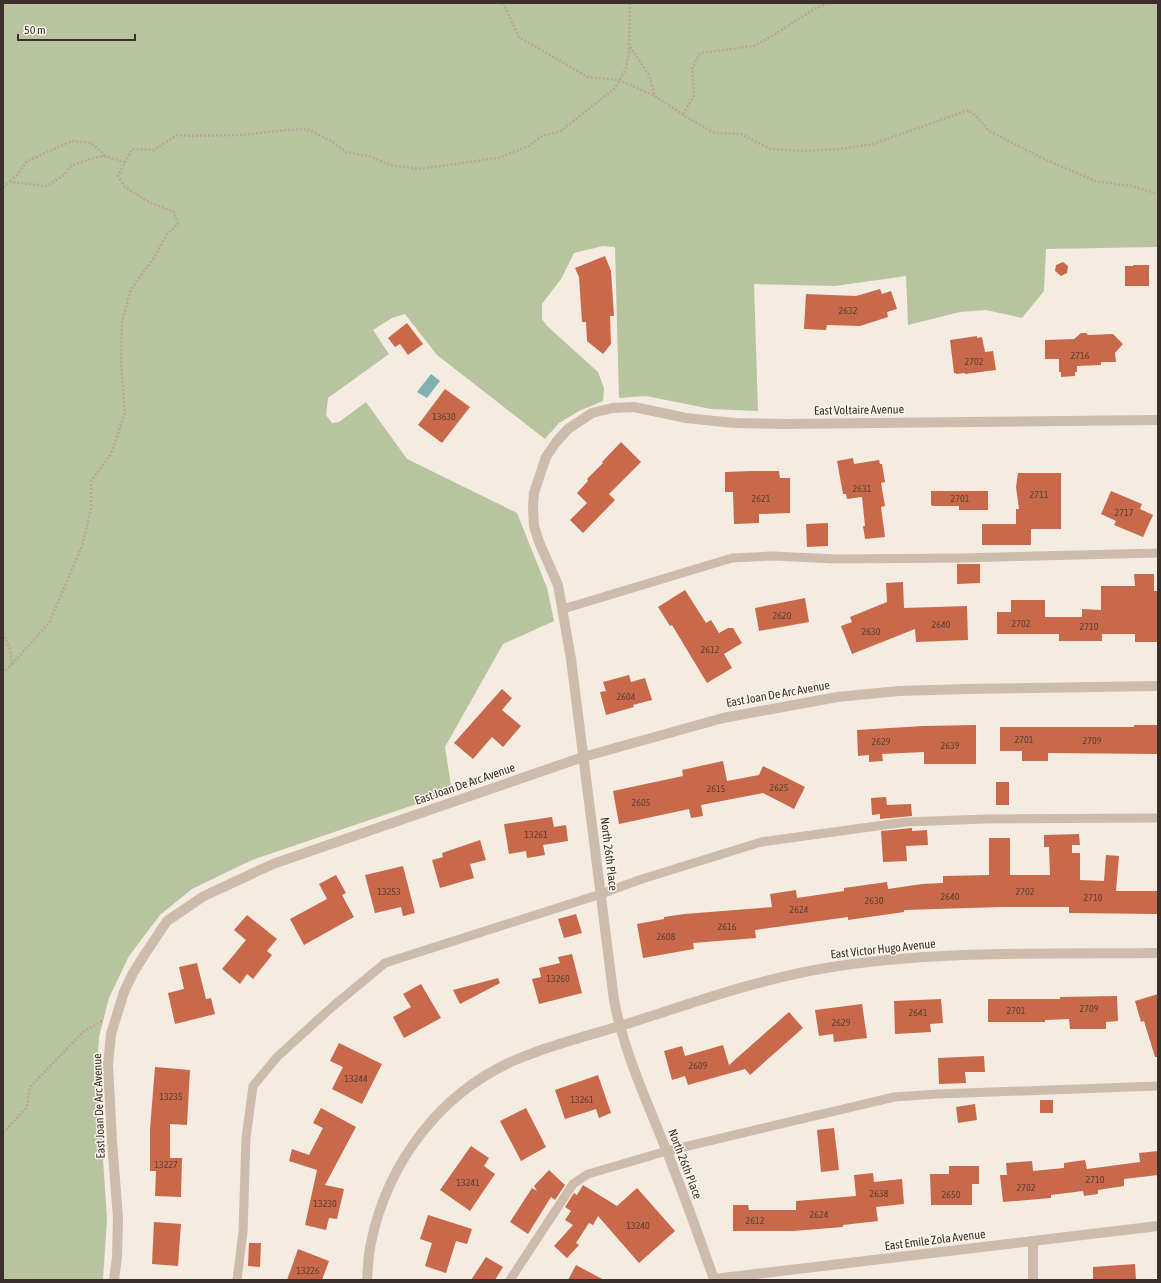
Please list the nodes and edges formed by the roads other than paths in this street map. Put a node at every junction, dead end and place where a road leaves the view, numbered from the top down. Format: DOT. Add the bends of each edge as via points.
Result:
graph roads {
  1 [pos="1158,420"];
  2 [pos="568,430"];
  3 [pos="1158,553"];
  4 [pos="563,609"];
  5 [pos="1158,686"];
  6 [pos="583,757"];
  7 [pos="1158,818"];
  8 [pos="601,894"];
  9 [pos="1158,953"];
  10 [pos="619,1026"];
  11 [pos="1158,1086"];
  12 [pos="667,1151"];
  13 [pos="1158,1226"];
  14 [pos="1033,1241"];
  15 [pos="114,1280"];
  16 [pos="237,1280"];
  17 [pos="367,1280"];
  18 [pos="510,1280"];
  19 [pos="714,1280"];
  20 [pos="1033,1280"];
  1 -- 2 [label="street, East Voltaire Avenue" via="734,423 686,418 634,407 612,408 592,413"];
  2 -- 4 [label="street, North 26th Place" via="546,457 534,493 533,507 534,526 558,585"];
  3 -- 4 [label="lane" via="962,558 732,558"];
  4 -- 6 [label="street, North 26th Place"];
  5 -- 6 [label="street, East Joan De Arc Avenue" via="900,691 837,697 723,718"];
  6 -- 8 [label="street, North 26th Place"];
  6 -- 15 [label="street, East Joan De Arc Avenue" via="273,864 204,896 167,922 133,973 124,992 112,1034 108,1065 118,1218"];
  7 -- 8 [label="lane" via="906,822 761,842"];
  8 -- 10 [label="street, North 26th Place"];
  8 -- 16 [label="lane" via="385,963 277,1057 253,1086 246,1138 243,1232"];
  9 -- 10 [label="street, East Victor Hugo Avenue" via="956,955 862,964 779,979 713,996"];
  10 -- 12 [label="street, North 26th Place"];
  10 -- 17 [label="street, East Victor Hugo Avenue" via="513,1061 461,1092 444,1108 411,1147 386,1191 370,1244"];
  11 -- 12 [label="lane" via="894,1097"];
  12 -- 18 [label="lane" via="588,1174 573,1184"];
  12 -- 19 [label="street, North 26th Place"];
  13 -- 14 [label="street, East Emile Zola Avenue"];
  14 -- 19 [label="street, East Emile Zola Avenue"];
  14 -- 20 [label="street"];
}
